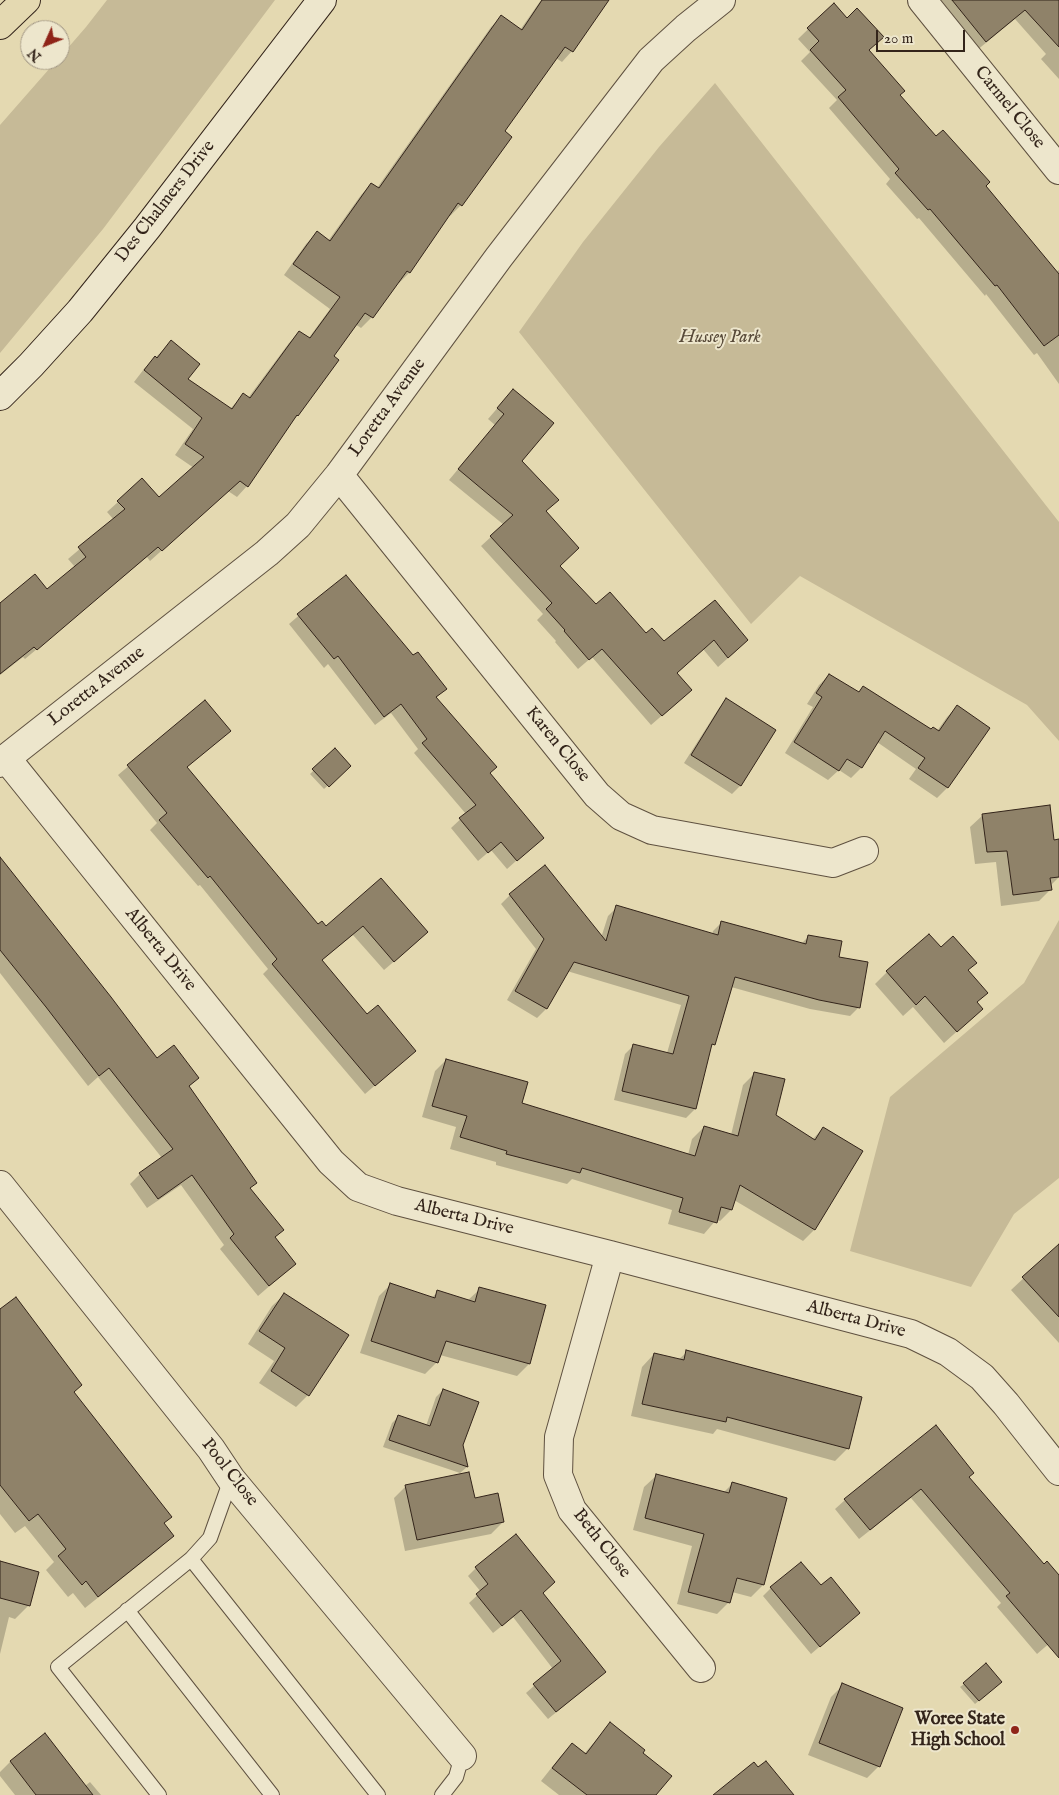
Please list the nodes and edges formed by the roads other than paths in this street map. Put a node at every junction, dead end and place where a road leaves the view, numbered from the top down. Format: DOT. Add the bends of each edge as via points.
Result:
graph roads {
  1 [pos="26,0"];
  2 [pos="322,0"];
  3 [pos="721,0"];
  4 [pos="922,0"];
  5 [pos="0,25"];
  6 [pos="1059,170"];
  7 [pos="0,396"];
  8 [pos="339,475"];
  9 [pos="3,761"];
  10 [pos="864,851"];
  11 [pos="0,1185"];
  12 [pos="610,1255"];
  13 [pos="1059,1471"];
  14 [pos="232,1479"];
  15 [pos="191,1559"];
  16 [pos="127,1610"];
  17 [pos="701,1668"];
  18 [pos="462,1756"];
  19 [pos="159,1795"];
  20 [pos="272,1795"];
  21 [pos="378,1795"];
  22 [pos="442,1795"];
  1 -- 5 [label="highway"];
  2 -- 7 [label="street, Des Chalmers Drive" via="80,311"];
  3 -- 8 [label="street, Loretta Avenue" via="651,60 499,257"];
  4 -- 6 [label="street, Carmel Close"];
  8 -- 9 [label="street, Loretta Avenue" via="298,525 267,553"];
  8 -- 10 [label="street, Karen Close" via="597,795 621,816 652,830 834,864"];
  9 -- 12 [label="street, Alberta Drive" via="331,1162 358,1187 397,1201"];
  11 -- 14 [label="street, Pool Close"];
  12 -- 13 [label="street, Alberta Drive" via="911,1334 948,1352 982,1377"];
  12 -- 17 [label="street, Beth Close" via="559,1436 558,1476 572,1510"];
  14 -- 15 [label="lane" via="210,1538"];
  14 -- 18 [label="street, Pool Close"];
  15 -- 16 [label="lane"];
  15 -- 21 [label="lane"];
  16 -- 19 [label="lane" via="58,1667"];
  16 -- 20 [label="lane"];
  18 -- 22 [label="lane" via="456,1777"];
}
